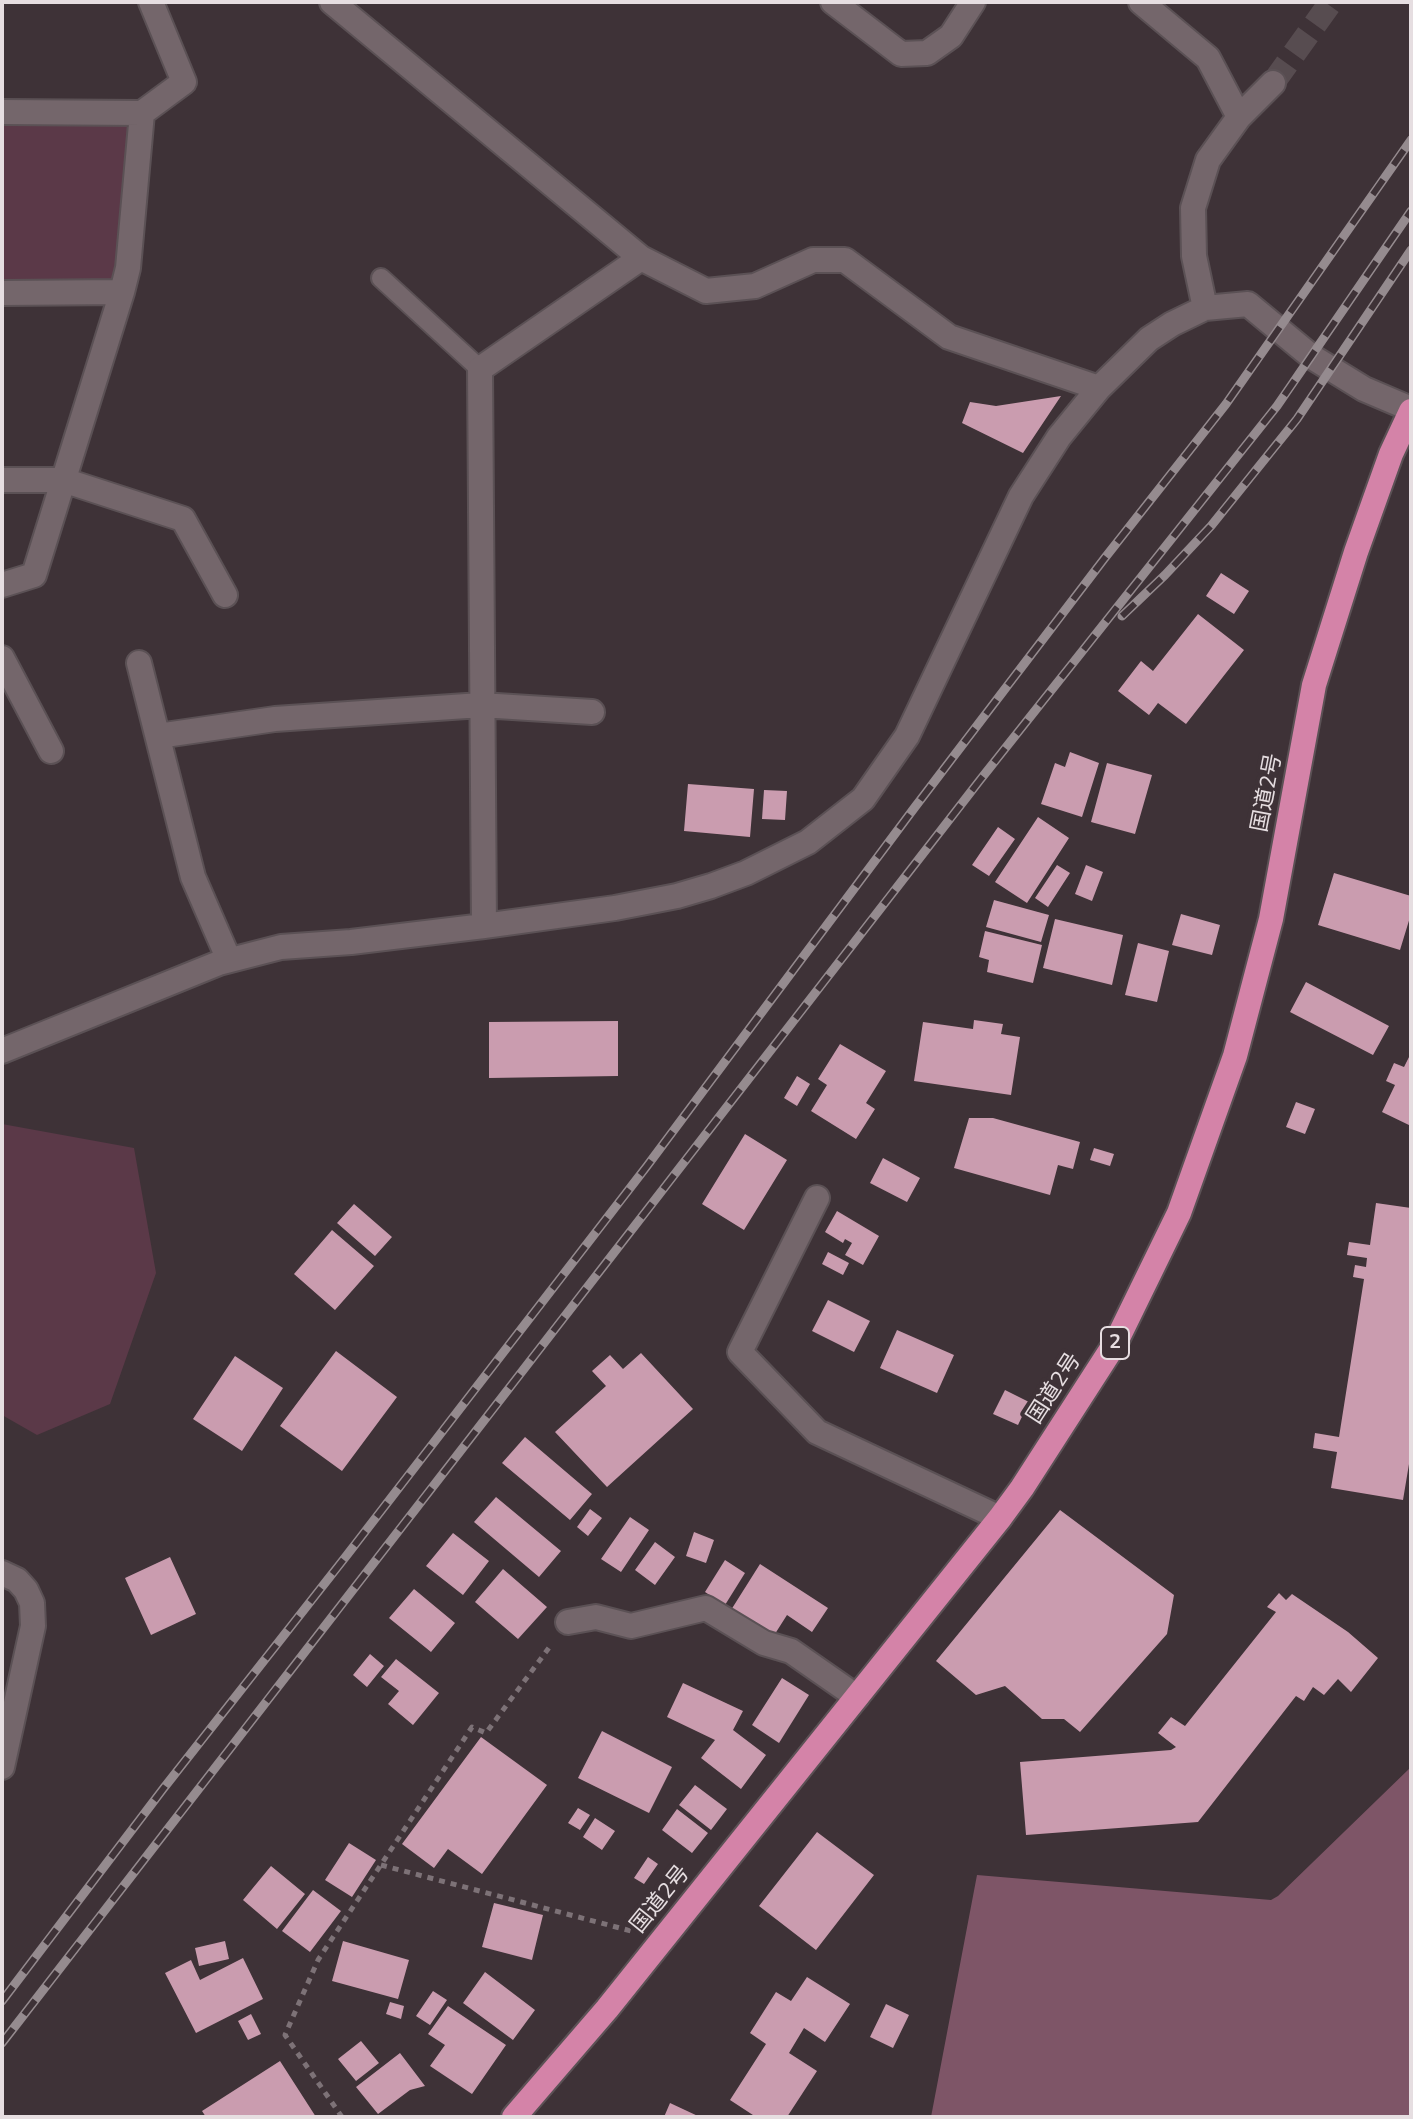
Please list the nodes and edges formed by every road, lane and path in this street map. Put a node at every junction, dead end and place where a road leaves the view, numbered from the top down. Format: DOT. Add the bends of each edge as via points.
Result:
graph roads {
  1 [pos="151,2"];
  2 [pos="333,2"];
  3 [pos="833,2"];
  4 [pos="973,2"];
  5 [pos="1141,2"];
  6 [pos="1273,83"];
  7 [pos="2,112"];
  8 [pos="142,113"];
  9 [pos="1239,117"];
  10 [pos="641,258"];
  11 [pos="381,278"];
  12 [pos="15,289"];
  13 [pos="122,292"];
  14 [pos="1205,308"];
  15 [pos="480,369"];
  16 [pos="1099,388"];
  17 [pos="1411,410"];
  18 [pos="2,480"];
  19 [pos="63,480"];
  20 [pos="2,585"];
  21 [pos="225,595"];
  22 [pos="2,658"];
  23 [pos="139,663"];
  24 [pos="481,705"];
  25 [pos="592,712"];
  26 [pos="158,736"];
  27 [pos="51,751"];
  28 [pos="484,926"];
  29 [pos="229,960"];
  30 [pos="2,1051"];
  31 [pos="817,1198"];
  32 [pos="1000,1518"];
  33 [pos="2,1573"];
  34 [pos="568,1622"];
  35 [pos="857,1697"];
  36 [pos="2,1767"];
  37 [pos="381,1865"];
  38 [pos="663,1939"];
  39 [pos="342,2117"];
  40 [pos="514,2117"];
  1 -- 8 [label="street" via="184,82"];
  2 -- 10 [label="street"];
  3 -- 4 [label="street" via="901,54 927,53 951,36"];
  5 -- 9 [label="street" via="1208,58"];
  6 -- 9 [label="street"];
  7 -- 8 [label="street" via="85,118"];
  8 -- 13 [label="street"];
  9 -- 14 [label="street" via="1208,160 1193,208 1194,256"];
  10 -- 15 [label="street"];
  10 -- 16 [label="street" via="706,291 755,286 813,260 845,260 949,337"];
  11 -- 15 [label="lane"];
  12 -- 13 [label="street"];
  13 -- 19 [label="street"];
  14 -- 16 [label="street" via="1149,339"];
  14 -- 17 [label="street" via="1248,304 1312,357"];
  15 -- 24 [label="street"];
  16 -- 28 [label="street" via="1021,496 907,736 863,799 808,842 711,886 615,908"];
  17 -- 32 [label="highway, 国道2号 / 2" via="1356,552 1314,685 1271,919 1235,1056 1179,1213 1116,1342"];
  18 -- 19 [label="street"];
  19 -- 20 [label="street" via="34,575"];
  19 -- 21 [label="street" via="183,519"];
  22 -- 27 [label="street"];
  23 -- 26 [label="street"];
  24 -- 25 [label="street"];
  24 -- 26 [label="street" via="275,719"];
  24 -- 28 [label="street"];
  26 -- 29 [label="street" via="193,877"];
  28 -- 29 [label="street" via="281,947"];
  29 -- 30 [label="street"];
  31 -- 32 [label="street" via="740,1352 817,1432"];
  32 -- 35 [label="highway, 国道2号 / 2"];
  33 -- 36 [label="street" via="26,1590 33,1626"];
  34 -- 35 [label="street" via="596,1617 631,1626 706,1608 764,1643 791,1651"];
  34 -- 37 [label="path" via="486,1733 472,1727"];
  35 -- 38 [label="highway, 国道2号 / 2"];
  37 -- 38 [label="path"];
  37 -- 39 [label="path" via="318,1960 285,2035"];
  38 -- 40 [label="highway, 国道2号 / 2"];
}
